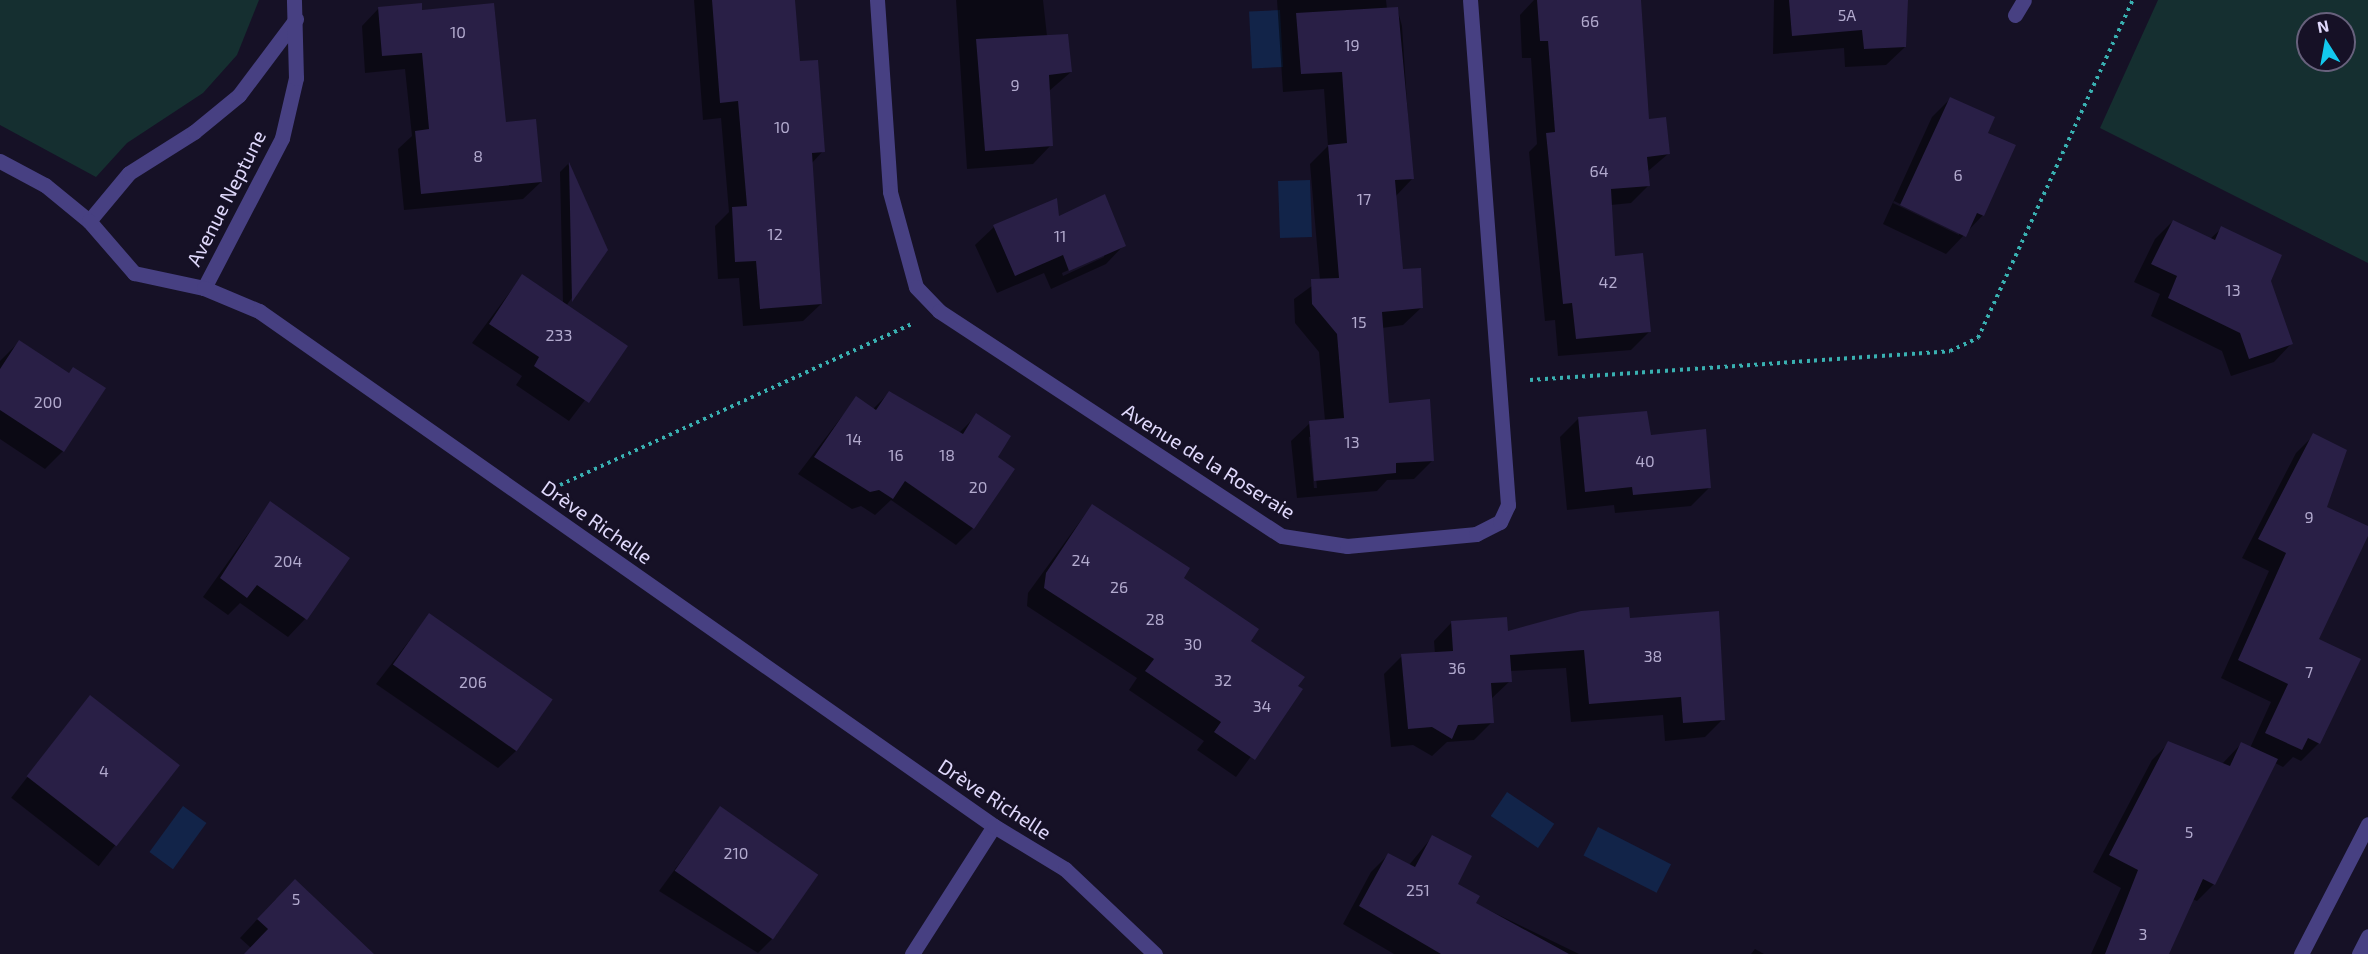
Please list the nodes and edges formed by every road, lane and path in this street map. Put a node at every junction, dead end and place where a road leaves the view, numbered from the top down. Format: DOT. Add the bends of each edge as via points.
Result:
graph roads {
  1 [pos="294,0"];
  2 [pos="877,0"];
  3 [pos="1470,0"];
  4 [pos="2024,0"];
  5 [pos="2133,0"];
  6 [pos="2015,15"];
  7 [pos="296,19"];
  8 [pos="0,161"];
  9 [pos="89,221"];
  10 [pos="204,288"];
  11 [pos="939,312"];
  12 [pos="1501,382"];
  13 [pos="529,499"];
  14 [pos="2368,824"];
  15 [pos="994,826"];
  16 [pos="2368,936"];
  17 [pos="912,954"];
  18 [pos="1155,954"];
  19 [pos="2301,954"];
  20 [pos="2359,954"];
  1 -- 7 [label="street, Avenue Neptune"];
  2 -- 11 [label="street, Avenue de la Roseraie" via="890,192 903,256 916,287"];
  3 -- 12 [label="street, Avenue de la Roseraie"];
  4 -- 6 [label="street"];
  5 -- 12 [label="path" via="1978,338 1950,351"];
  7 -- 9 [label="street" via="239,94 194,132 129,173"];
  7 -- 10 [label="street, Avenue Neptune" via="296,78 282,138"];
  8 -- 9 [label="street, Drève Richelle" via="45,185"];
  9 -- 10 [label="street, Drève Richelle" via="134,273"];
  10 -- 13 [label="street, Drève Richelle" via="259,311"];
  11 -- 12 [label="street, Avenue de la Roseraie" via="1282,536 1347,546 1476,534 1500,522 1508,505"];
  11 -- 13 [label="path"];
  13 -- 15 [label="street, Drève Richelle"];
  14 -- 19 [label="street"];
  15 -- 17 [label="street"];
  15 -- 18 [label="street, Drève Richelle" via="1065,869"];
  16 -- 20 [label="street"];
}
